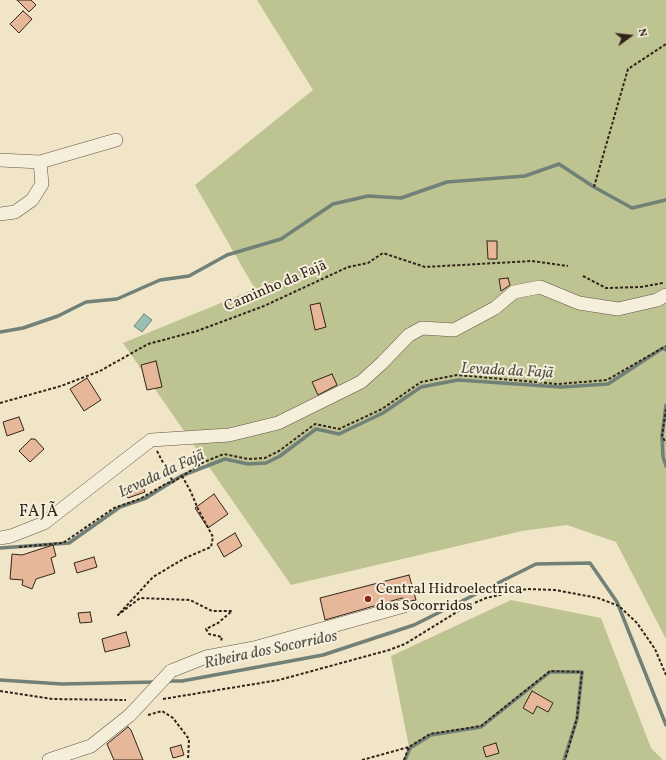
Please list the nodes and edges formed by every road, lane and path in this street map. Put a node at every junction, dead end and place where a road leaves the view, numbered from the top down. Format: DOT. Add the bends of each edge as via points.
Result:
graph roads {
  1 [pos="666,44"];
  2 [pos="116,140"];
  3 [pos="0,160"];
  4 [pos="40,162"];
  5 [pos="594,187"];
  6 [pos="0,214"];
  7 [pos="568,266"];
  8 [pos="583,276"];
  9 [pos="666,283"];
  10 [pos="666,295"];
  11 [pos="666,346"];
  12 [pos="0,403"];
  13 [pos="666,409"];
  14 [pos="151,440"];
  15 [pos="666,443"];
  16 [pos="182,476"];
  17 [pos="173,482"];
  18 [pos="0,538"];
  19 [pos="13,547"];
  20 [pos="404,606"];
  21 [pos="220,642"];
  22 [pos="666,675"];
  23 [pos="0,692"];
  24 [pos="162,699"];
  25 [pos="130,700"];
  26 [pos="136,716"];
  27 [pos="409,748"];
  28 [pos="49,760"];
  29 [pos="188,760"];
  30 [pos="362,760"];
  31 [pos="404,760"];
  32 [pos="565,760"];
  1 -- 5 [label="path" via="628,69"];
  2 -- 4 [label="street"];
  3 -- 4 [label="street"];
  4 -- 6 [label="street" via="42,184 32,200 15,212"];
  7 -- 12 [label="path, Caminho da Fajã" via="532,261 425,267 382,254 368,263 348,267 264,306 197,331 148,344 100,371 61,386"];
  8 -- 9 [label="path" via="606,288"];
  10 -- 14 [label="street" via="657,300 618,309 579,303 540,287 514,292 495,308 454,330 422,328 409,335 361,382 278,423 229,435"];
  11 -- 16 [label="path" via="607,380 558,384 457,375 421,382 382,409 339,429 315,424 279,451 265,458 248,459 224,454 204,462"];
  13 -- 15 [label="path" via="662,436"];
  14 -- 17 [label="path"];
  14 -- 18 [label="street" via="44,523"];
  16 -- 17 [label="path"];
  16 -- 21 [label="path" via="213,537 211,547 185,558 153,577 118,615 140,598 190,600 212,611 232,611 206,629 209,634 222,637"];
  17 -- 19 [label="path" via="140,499 114,508 63,543"];
  20 -- 26 [label="street, bridge" via="254,648 206,657 171,671"];
  22 -- 24 [label="path" via="654,649 637,623 619,606 598,598 555,590 527,589 486,598 465,607 405,644 389,650 279,680"];
  23 -- 25 [label="path" via="54,699"];
  26 -- 28 [label="street" via="91,746"];
  26 -- 29 [label="path" via="162,711 173,718 189,739"];
  27 -- 30 [label="path"];
  27 -- 31 [label="path"];
  27 -- 32 [label="path" via="430,734 481,726 550,671 582,672 577,718"];
}
